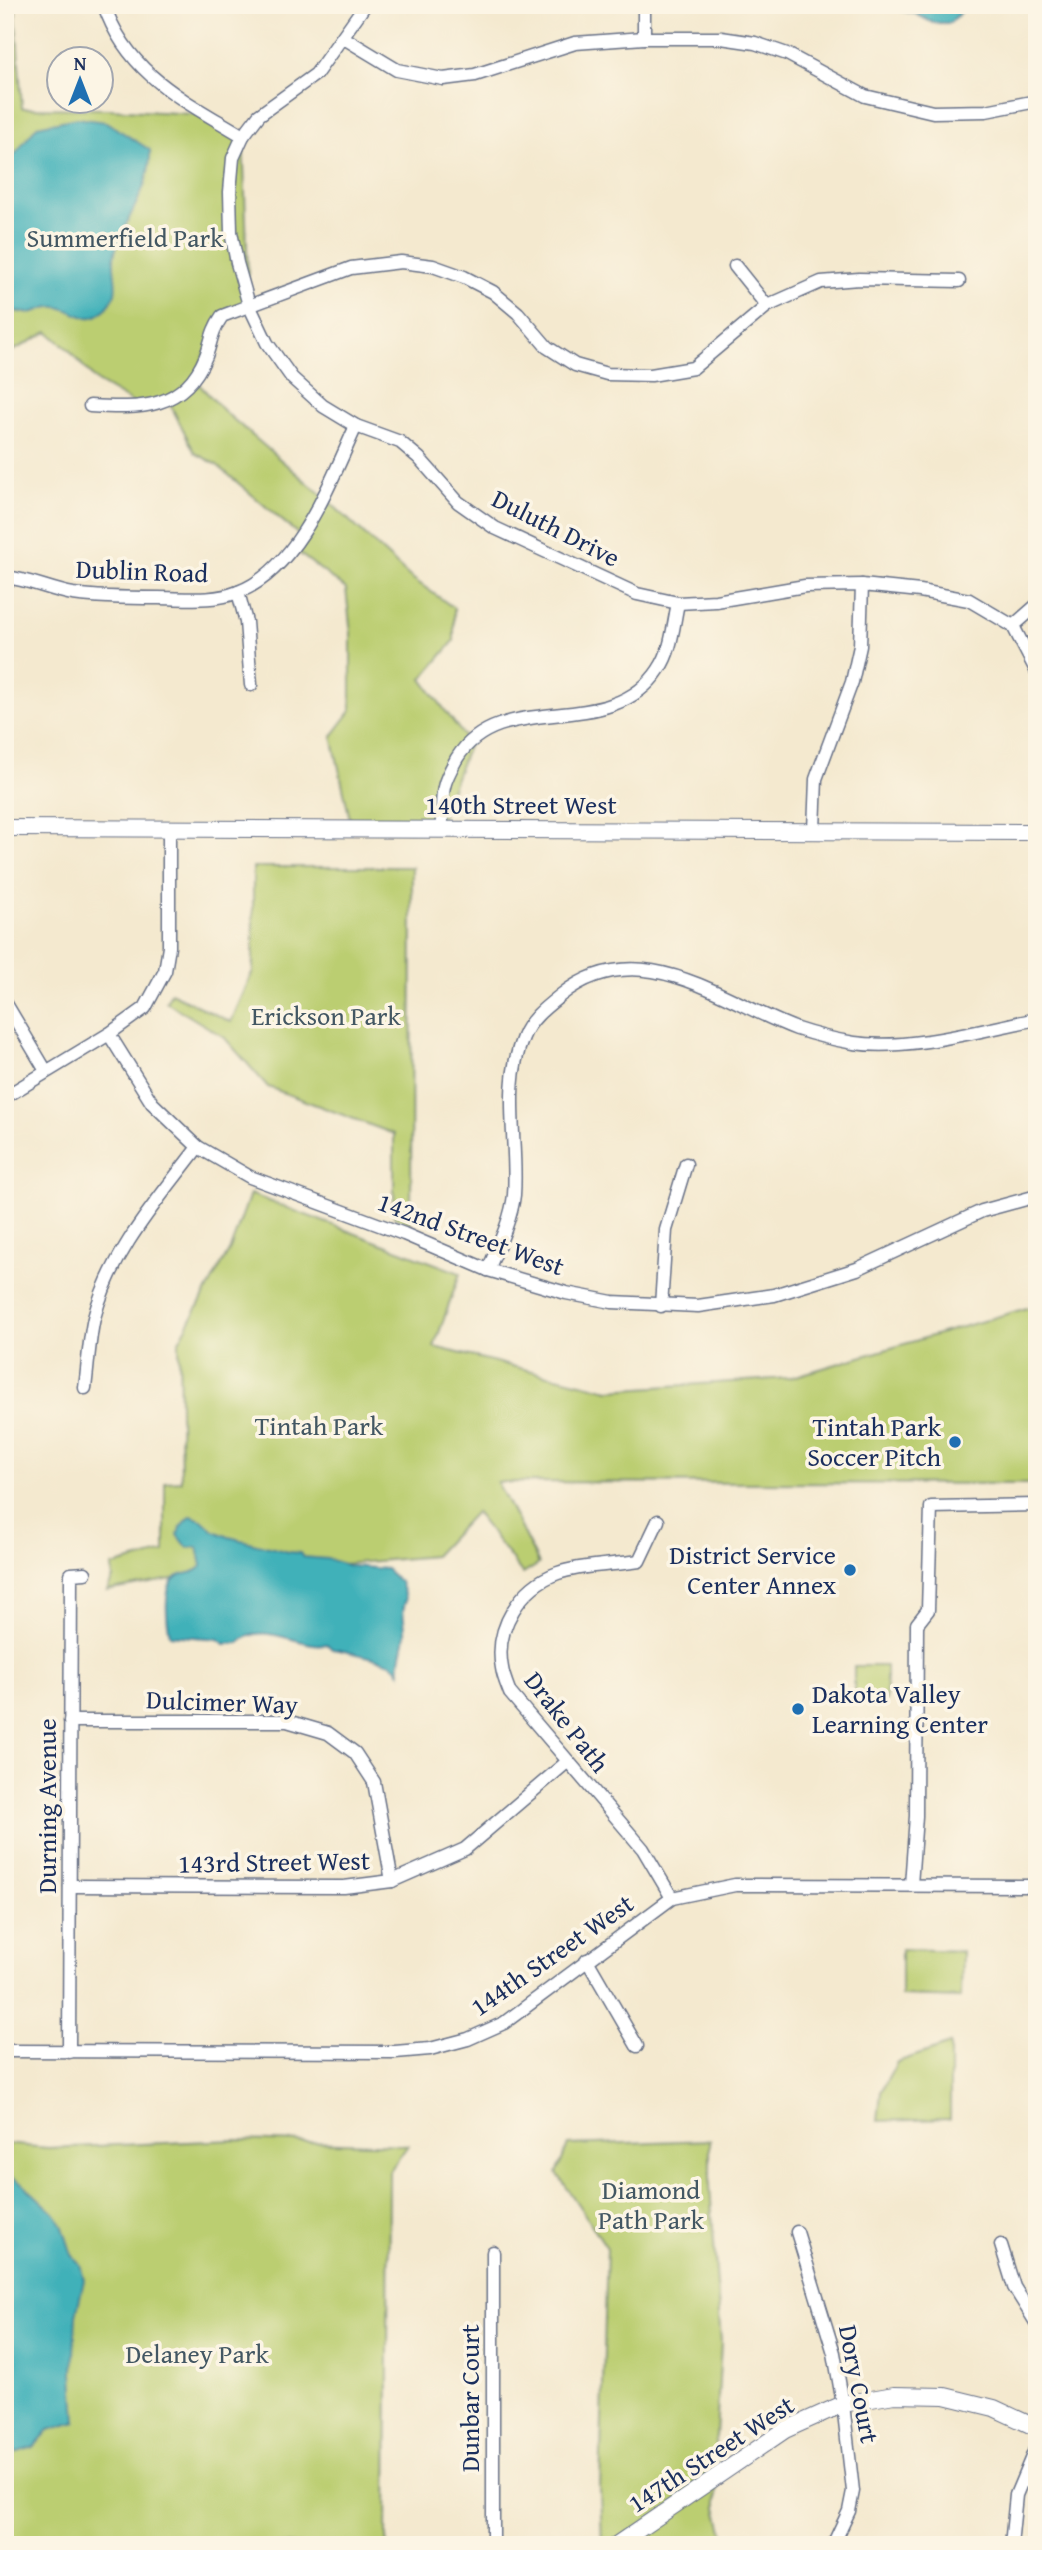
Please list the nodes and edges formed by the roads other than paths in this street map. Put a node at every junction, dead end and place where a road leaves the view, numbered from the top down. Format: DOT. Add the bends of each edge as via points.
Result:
graph roads {
  1 [pos="104,5"];
  2 [pos="365,5"];
  3 [pos="644,5"];
  4 [pos="344,38"];
  5 [pos="644,38"];
  6 [pos="1037,101"];
  7 [pos="243,136"];
  8 [pos="735,266"];
  9 [pos="959,281"];
  10 [pos="248,305"];
  11 [pos="767,306"];
  12 [pos="90,406"];
  13 [pos="356,426"];
  14 [pos="5,577"];
  15 [pos="862,585"];
  16 [pos="238,592"];
  17 [pos="678,603"];
  18 [pos="1037,604"];
  19 [pos="1013,626"];
  20 [pos="1037,672"];
  21 [pos="251,685"];
  22 [pos="5,828"];
  23 [pos="169,828"];
  24 [pos="442,830"];
  25 [pos="814,830"];
  26 [pos="1037,832"];
  27 [pos="5,1002"];
  28 [pos="1037,1019"];
  29 [pos="109,1034"];
  30 [pos="46,1071"];
  31 [pos="5,1097"];
  32 [pos="198,1147"];
  33 [pos="686,1164"];
  34 [pos="1037,1196"];
  35 [pos="488,1270"];
  36 [pos="661,1306"];
  37 [pos="85,1388"];
  38 [pos="1037,1505"];
  39 [pos="658,1521"];
  40 [pos="85,1573"];
  41 [pos="70,1721"];
  42 [pos="567,1762"];
  43 [pos="392,1881"];
  44 [pos="911,1885"];
  45 [pos="69,1886"];
  46 [pos="1037,1886"];
  47 [pos="672,1898"];
  48 [pos="587,1960"];
  49 [pos="637,2046"];
  50 [pos="5,2051"];
  51 [pos="69,2052"];
  52 [pos="797,2232"];
  53 [pos="1001,2245"];
  54 [pos="493,2252"];
  55 [pos="1037,2324"];
  56 [pos="843,2404"];
  57 [pos="1037,2428"];
  58 [pos="1037,2445"];
  59 [pos="493,2545"];
  60 [pos="616,2545"];
  61 [pos="833,2545"];
  62 [pos="1010,2545"];
  1 -- 7 [label="street" via="126,50 159,84"];
  2 -- 4 [label="street, Duluth Drive"];
  3 -- 5 [label="street"];
  4 -- 5 [label="street" via="397,70 443,79 475,75 575,43"];
  4 -- 7 [label="street, Duluth Drive" via="316,74 259,115"];
  5 -- 6 [label="street" via="755,43 787,54 865,96 933,112 986,111"];
  7 -- 10 [label="street, Duluth Drive" via="233,158 231,232"];
  8 -- 11 [label="street"];
  9 -- 11 [label="street" via="821,282"];
  10 -- 11 [label="street" via="351,268 401,262 433,266 493,292 547,347 575,366 607,374 651,375 693,368"];
  10 -- 12 [label="street" via="222,316 194,379 174,397 131,409"];
  10 -- 13 [label="street, Duluth Drive" via="292,378 323,406"];
  13 -- 16 [label="street, Dublin Road" via="317,508 289,553 266,576"];
  13 -- 17 [label="street, Duluth Drive" via="400,442 458,502 495,528 637,594"];
  14 -- 16 [label="street, Dublin Road" via="109,597 208,599"];
  15 -- 17 [label="street, Duluth Drive" via="805,586"];
  15 -- 19 [label="street, Duluth Drive" via="969,600"];
  15 -- 25 [label="street" via="860,646 852,682 816,779"];
  16 -- 21 [label="street" via="246,622"];
  17 -- 24 [label="street" via="669,652 643,688 624,701 603,709 499,725 463,749 444,786"];
  18 -- 19 [label="street"];
  19 -- 20 [label="street"];
  22 -- 23 [label="street, 140th Street West"];
  23 -- 24 [label="street, 140th Street West"];
  23 -- 29 [label="street" via="165,971 145,1008"];
  24 -- 25 [label="street, 140th Street West"];
  25 -- 26 [label="street, 140th Street West"];
  27 -- 30 [label="street"];
  28 -- 35 [label="street" via="914,1043 856,1043 799,1029 677,975 637,968 587,979 544,1009 523,1036 512,1074 514,1195"];
  29 -- 30 [label="street"];
  29 -- 32 [label="street, 142nd Street West" via="152,1103"];
  30 -- 31 [label="street"];
  32 -- 35 [label="street, 142nd Street West" via="250,1177"];
  32 -- 37 [label="street" via="111,1270 94,1318"];
  33 -- 36 [label="street" via="666,1230"];
  34 -- 36 [label="street, 142nd Street West" via="982,1211 857,1269 805,1287 742,1302"];
  35 -- 36 [label="street, 142nd Street West" via="566,1293"];
  38 -- 44 [label="street" via="931,1507 928,1609 917,1624"];
  39 -- 42 [label="street, Drake Path" via="639,1562 560,1572 537,1584 516,1603 502,1637 501,1667 510,1693"];
  40 -- 41 [label="street, Durning Avenue" via="71,1574"];
  41 -- 43 [label="street, Dulcimer Way" via="287,1721 328,1733 355,1753 374,1782"];
  41 -- 45 [label="street, Durning Avenue"];
  42 -- 43 [label="street, 143rd Street West" via="465,1849"];
  42 -- 47 [label="street, Drake Path" via="643,1849"];
  43 -- 45 [label="street, 143rd Street West" via="344,1887"];
  44 -- 46 [label="street, 144th Street West"];
  44 -- 47 [label="street, 144th Street West" via="735,1885"];
  45 -- 51 [label="street, Durning Avenue"];
  47 -- 48 [label="street, 144th Street West"];
  48 -- 49 [label="street"];
  48 -- 51 [label="street, 144th Street West" via="504,2023 430,2049"];
  50 -- 51 [label="street, 144th Street West"];
  52 -- 56 [label="street, Dory Court" via="834,2353"];
  53 -- 55 [label="street" via="1014,2287"];
  54 -- 59 [label="street, Dunbar Court"];
  56 -- 57 [label="street, 147th Street West" via="894,2395 944,2396 994,2408"];
  56 -- 60 [label="street, 147th Street West" via="785,2430"];
  56 -- 61 [label="street, Dory Court" via="853,2491"];
  58 -- 62 [label="street" via="1016,2494"];
}
